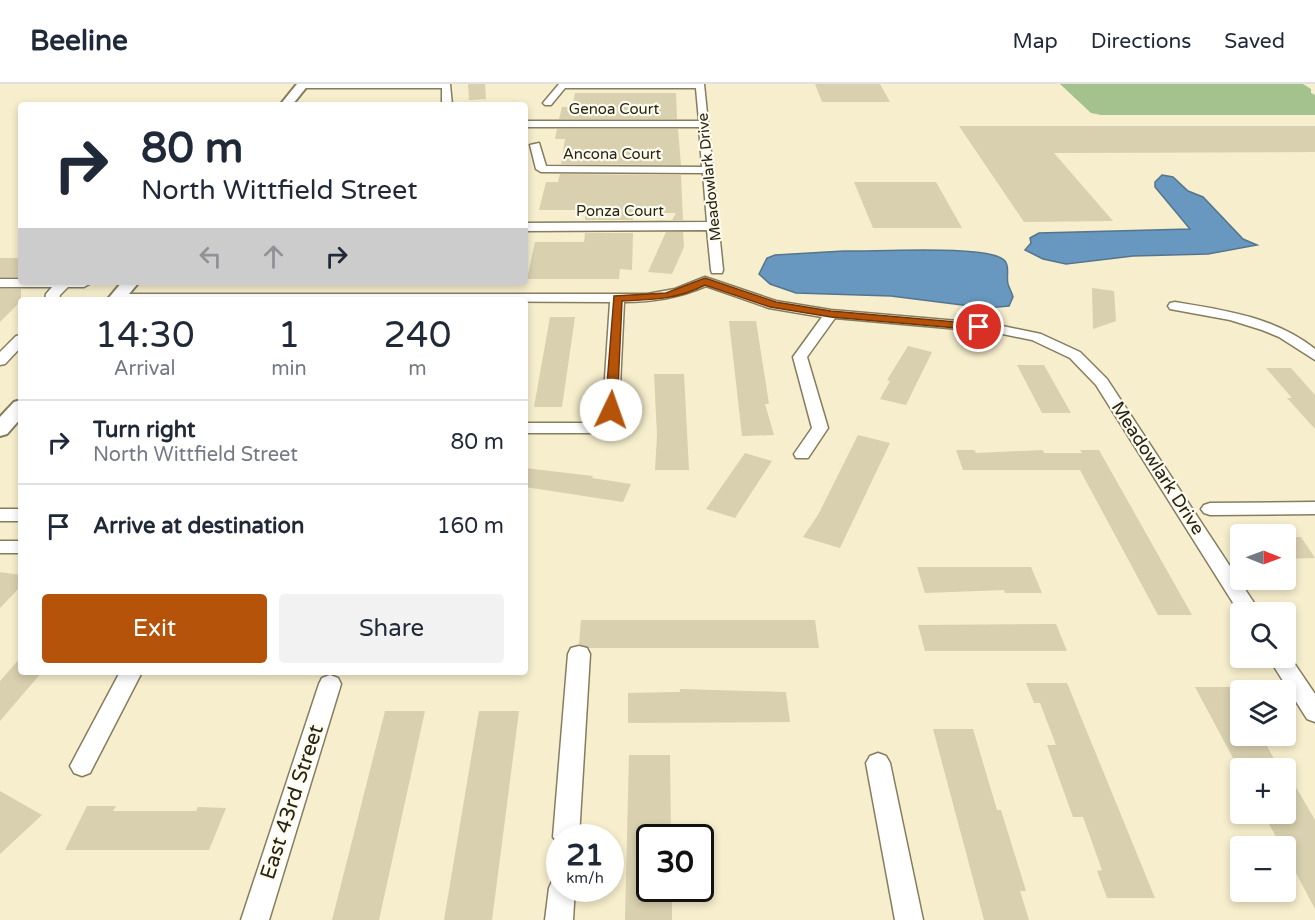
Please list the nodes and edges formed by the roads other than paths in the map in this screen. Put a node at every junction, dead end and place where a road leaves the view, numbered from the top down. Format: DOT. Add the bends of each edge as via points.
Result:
graph roads {
  1 [pos="303,85"];
  2 [pos="700,85"];
  3 [pos="289,102"];
  4 [pos="447,102"];
  5 [pos="548,103"];
  6 [pos="528,124"];
  7 [pos="704,124"];
  8 [pos="535,145"];
  9 [pos="708,170"];
  10 [pos="528,226"];
  11 [pos="714,226"];
  12 [pos="717,270"];
  13 [pos="0,283"];
  14 [pos="18,283"];
  15 [pos="62,285"];
  16 [pos="128,285"];
  17 [pos="52,297"];
  18 [pos="118,297"];
  19 [pos="617,298"];
  20 [pos="528,299"];
  21 [pos="1175,306"];
  22 [pos="831,314"];
  23 [pos="18,342"];
  24 [pos="1315,356"];
  25 [pos="0,361"];
  26 [pos="18,409"];
  27 [pos="528,428"];
  28 [pos="0,430"];
  29 [pos="802,454"];
  30 [pos="1315,508"];
  31 [pos="1210,509"];
  32 [pos="0,515"];
  33 [pos="18,515"];
  34 [pos="0,547"];
  35 [pos="18,547"];
  36 [pos="1244,602"];
  37 [pos="579,654"];
  38 [pos="1286,668"];
  39 [pos="129,675"];
  40 [pos="330,684"];
  41 [pos="1315,713"];
  42 [pos="878,763"];
  43 [pos="82,766"];
  44 [pos="567,824"];
  45 [pos="561,902"];
  46 [pos="255,920"];
  47 [pos="559,920"];
  48 [pos="909,920"];
  1 -- 3 [label="street"];
  1 -- 4 [label="street" via="446,85"];
  2 -- 5 [label="street" via="563,85"];
  2 -- 7 [label="street, Meadowlark Drive"];
  6 -- 7 [label="street, Genoa Court"];
  7 -- 9 [label="street, Meadowlark Drive"];
  8 -- 9 [label="street, Ancona Court" via="541,170"];
  9 -- 11 [label="street, Meadowlark Drive"];
  10 -- 11 [label="street, Ponza Court"];
  11 -- 12 [label="street, Meadowlark Drive"];
  13 -- 14 [label="street"];
  15 -- 17 [label="street"];
  16 -- 18 [label="street"];
  19 -- 20 [label="street, Meadowlark Drive"];
  19 -- 22 [label="street, Meadowlark Drive" via="667,296 705,281 774,305"];
  19 -- 27 [label="street" via="610,428"];
  21 -- 24 [label="street" via="1262,324 1290,337"];
  22 -- 29 [label="street" via="800,357 820,428"];
  22 -- 36 [label="street, Meadowlark Drive" via="993,328 1048,341 1075,355 1102,382"];
  23 -- 25 [label="street"];
  26 -- 28 [label="street"];
  30 -- 31 [label="street"];
  32 -- 33 [label="street"];
  34 -- 35 [label="street"];
  37 -- 44 [label="street"];
  38 -- 41 [label="street"];
  39 -- 43 [label="street"];
  40 -- 46 [label="street, East 43rd Street"];
  42 -- 48 [label="street"];
  45 -- 47 [label="street"];
}
